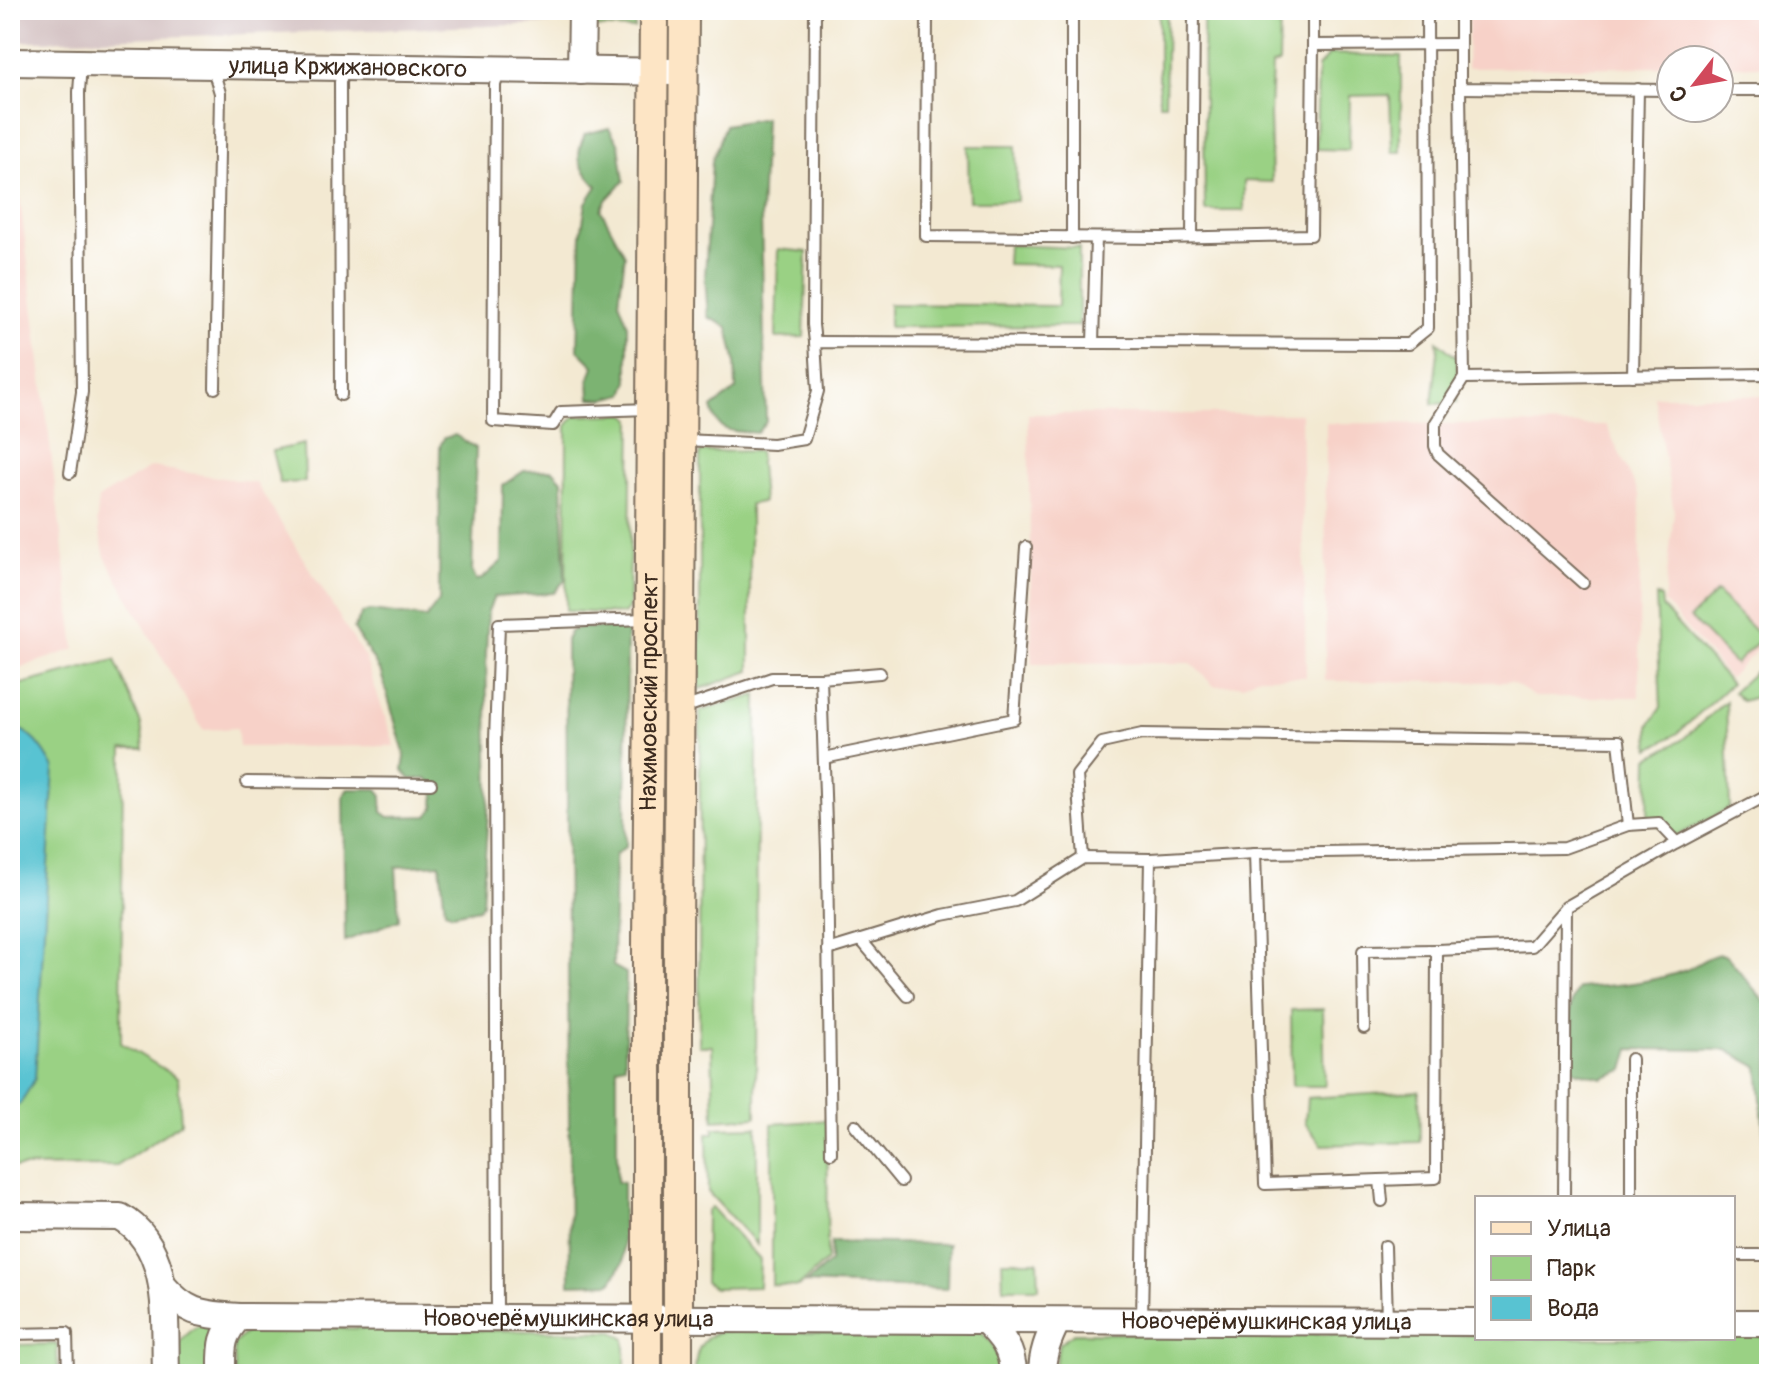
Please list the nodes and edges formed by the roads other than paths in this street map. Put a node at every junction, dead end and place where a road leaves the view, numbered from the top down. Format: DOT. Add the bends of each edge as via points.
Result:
graph roads {
  1 [pos="582,10"];
  2 [pos="654,10"];
  3 [pos="684,10"];
  4 [pos="815,10"];
  5 [pos="927,10"];
  6 [pos="1072,10"];
  7 [pos="1194,10"];
  8 [pos="1313,10"];
  9 [pos="1427,10"];
  10 [pos="1460,10"];
  11 [pos="1426,44"];
  12 [pos="1459,44"];
  13 [pos="1313,45"];
  14 [pos="10,62"];
  15 [pos="81,63"];
  16 [pos="216,65"];
  17 [pos="345,67"];
  18 [pos="500,70"];
  19 [pos="581,71"];
  20 [pos="654,72"];
  21 [pos="684,72"];
  22 [pos="1460,88"];
  23 [pos="1638,89"];
  24 [pos="1655,90"];
  25 [pos="1735,90"];
  26 [pos="1769,90"];
  27 [pos="1192,237"];
  28 [pos="1072,238"];
  29 [pos="1096,238"];
  30 [pos="815,342"];
  31 [pos="1093,343"];
  32 [pos="1769,374"];
  33 [pos="1633,376"];
  34 [pos="1464,378"];
  35 [pos="215,388"];
  36 [pos="341,395"];
  37 [pos="651,409"];
  38 [pos="682,440"];
  39 [pos="70,473"];
  40 [pos="1026,547"];
  41 [pos="1583,583"];
  42 [pos="649,618"];
  43 [pos="880,673"];
  44 [pos="821,678"];
  45 [pos="680,709"];
  46 [pos="824,758"];
  47 [pos="247,782"];
  48 [pos="431,784"];
  49 [pos="1769,794"];
  50 [pos="1628,825"];
  51 [pos="1677,842"];
  52 [pos="1255,853"];
  53 [pos="1083,858"];
  54 [pos="1150,859"];
  55 [pos="1566,907"];
  56 [pos="861,940"];
  57 [pos="828,950"];
  58 [pos="1437,950"];
  59 [pos="908,996"];
  60 [pos="1364,1028"];
  61 [pos="1631,1059"];
  62 [pos="855,1125"];
  63 [pos="831,1153"];
  64 [pos="1380,1180"];
  65 [pos="901,1181"];
  66 [pos="1564,1196"];
  67 [pos="1631,1196"];
  68 [pos="1382,1201"];
  69 [pos="10,1216"];
  70 [pos="1385,1246"];
  71 [pos="1735,1255"];
  72 [pos="1769,1255"];
  73 [pos="162,1285"];
  74 [pos="239,1317"];
  75 [pos="497,1318"];
  76 [pos="647,1319"];
  77 [pos="678,1319"];
  78 [pos="985,1320"];
  79 [pos="1057,1321"];
  80 [pos="1142,1322"];
  81 [pos="1387,1322"];
  82 [pos="1475,1322"];
  83 [pos="1735,1323"];
  84 [pos="1769,1323"];
  85 [pos="10,1334"];
  86 [pos="68,1374"];
  87 [pos="166,1374"];
  88 [pos="222,1374"];
  89 [pos="647,1374"];
  90 [pos="678,1374"];
  91 [pos="1013,1374"];
  92 [pos="1042,1374"];
  1 -- 19 [label="street"];
  2 -- 20 [label="main road, Нахимовский проспект"];
  3 -- 21 [label="main road, Нахимовский проспект"];
  4 -- 30 [label="lane"];
  5 -- 28 [label="lane" via="926,236"];
  6 -- 28 [label="lane"];
  7 -- 27 [label="lane"];
  8 -- 13 [label="lane"];
  9 -- 11 [label="lane"];
  10 -- 12 [label="lane"];
  11 -- 12 [label="lane"];
  11 -- 13 [label="lane"];
  11 -- 31 [label="lane" via="1428,328 1408,344"];
  12 -- 22 [label="lane"];
  13 -- 27 [label="lane" via="1311,235"];
  14 -- 15 [label="street, улица Кржижановского"];
  15 -- 16 [label="street, улица Кржижановского"];
  15 -- 39 [label="lane" via="82,392"];
  16 -- 17 [label="street, улица Кржижановского"];
  16 -- 35 [label="lane" via="220,93"];
  17 -- 18 [label="street, улица Кржижановского"];
  17 -- 36 [label="lane" via="340,82"];
  18 -- 19 [label="street, улица Кржижановского"];
  18 -- 37 [label="lane" via="495,85 493,421 553,425 561,412"];
  19 -- 20 [label="street, улица Кржижановского"];
  20 -- 21 [label="street, улица Кржижановского"];
  20 -- 37 [label="main road, Нахимовский проспект"];
  21 -- 38 [label="main road, Нахимовский проспект"];
  22 -- 23 [label="lane"];
  22 -- 34 [label="lane"];
  23 -- 24 [label="lane"];
  23 -- 33 [label="lane"];
  25 -- 26 [label="lane"];
  27 -- 29 [label="lane"];
  28 -- 29 [label="lane"];
  29 -- 31 [label="lane"];
  30 -- 31 [label="lane"];
  30 -- 38 [label="lane" via="818,391 804,439 773,444"];
  32 -- 33 [label="lane"];
  33 -- 34 [label="lane"];
  34 -- 41 [label="lane" via="1435,424 1438,454"];
  37 -- 42 [label="main road, Нахимовский проспект"];
  38 -- 45 [label="main road, Нахимовский проспект"];
  40 -- 46 [label="lane" via="1014,719"];
  42 -- 75 [label="lane" via="499,624"];
  42 -- 76 [label="main road, Нахимовский проспект"];
  43 -- 44 [label="lane"];
  44 -- 45 [label="lane" via="772,678"];
  44 -- 46 [label="lane"];
  45 -- 77 [label="main road, Нахимовский проспект"];
  46 -- 57 [label="lane"];
  47 -- 48 [label="lane"];
  49 -- 51 [label="lane"];
  50 -- 51 [label="lane" via="1659,823"];
  50 -- 52 [label="lane" via="1564,848"];
  50 -- 53 [label="lane" via="1619,741 1142,734 1102,743 1077,775"];
  51 -- 55 [label="lane"];
  52 -- 54 [label="lane"];
  52 -- 64 [label="lane" via="1265,1184"];
  53 -- 54 [label="lane"];
  53 -- 56 [label="lane" via="1015,901 943,915"];
  54 -- 80 [label="lane"];
  55 -- 58 [label="lane" via="1532,946"];
  55 -- 66 [label="lane"];
  56 -- 57 [label="lane"];
  56 -- 59 [label="lane"];
  57 -- 63 [label="lane"];
  58 -- 60 [label="lane" via="1363,951"];
  58 -- 64 [label="lane" via="1436,1178"];
  61 -- 67 [label="lane"];
  62 -- 65 [label="lane"];
  64 -- 68 [label="lane"];
  69 -- 73 [label="street" via="120,1217 146,1240"];
  70 -- 81 [label="lane"];
  71 -- 72 [label="lane"];
  73 -- 74 [label="street, Новочерёмушкинская улица" via="197,1312"];
  73 -- 87 [label="street"];
  74 -- 75 [label="street, Новочерёмушкинская улица"];
  74 -- 88 [label="street" via="227,1329 222,1345"];
  75 -- 76 [label="street, Новочерёмушкинская улица"];
  76 -- 77 [label="street, Новочерёмушкинская улица"];
  76 -- 89 [label="main road, Нахимовский проспект"];
  77 -- 78 [label="street, Новочерёмушкинская улица"];
  77 -- 90 [label="main road, Нахимовский проспект"];
  78 -- 79 [label="street, Новочерёмушкинская улица"];
  78 -- 91 [label="street" via="1009,1349"];
  79 -- 80 [label="street, Новочерёмушкинская улица"];
  79 -- 92 [label="street"];
  80 -- 81 [label="street, Новочерёмушкинская улица"];
  81 -- 82 [label="street, Новочерёмушкинская улица"];
  83 -- 84 [label="street"];
  85 -- 86 [label="lane" via="67,1333"];
}
